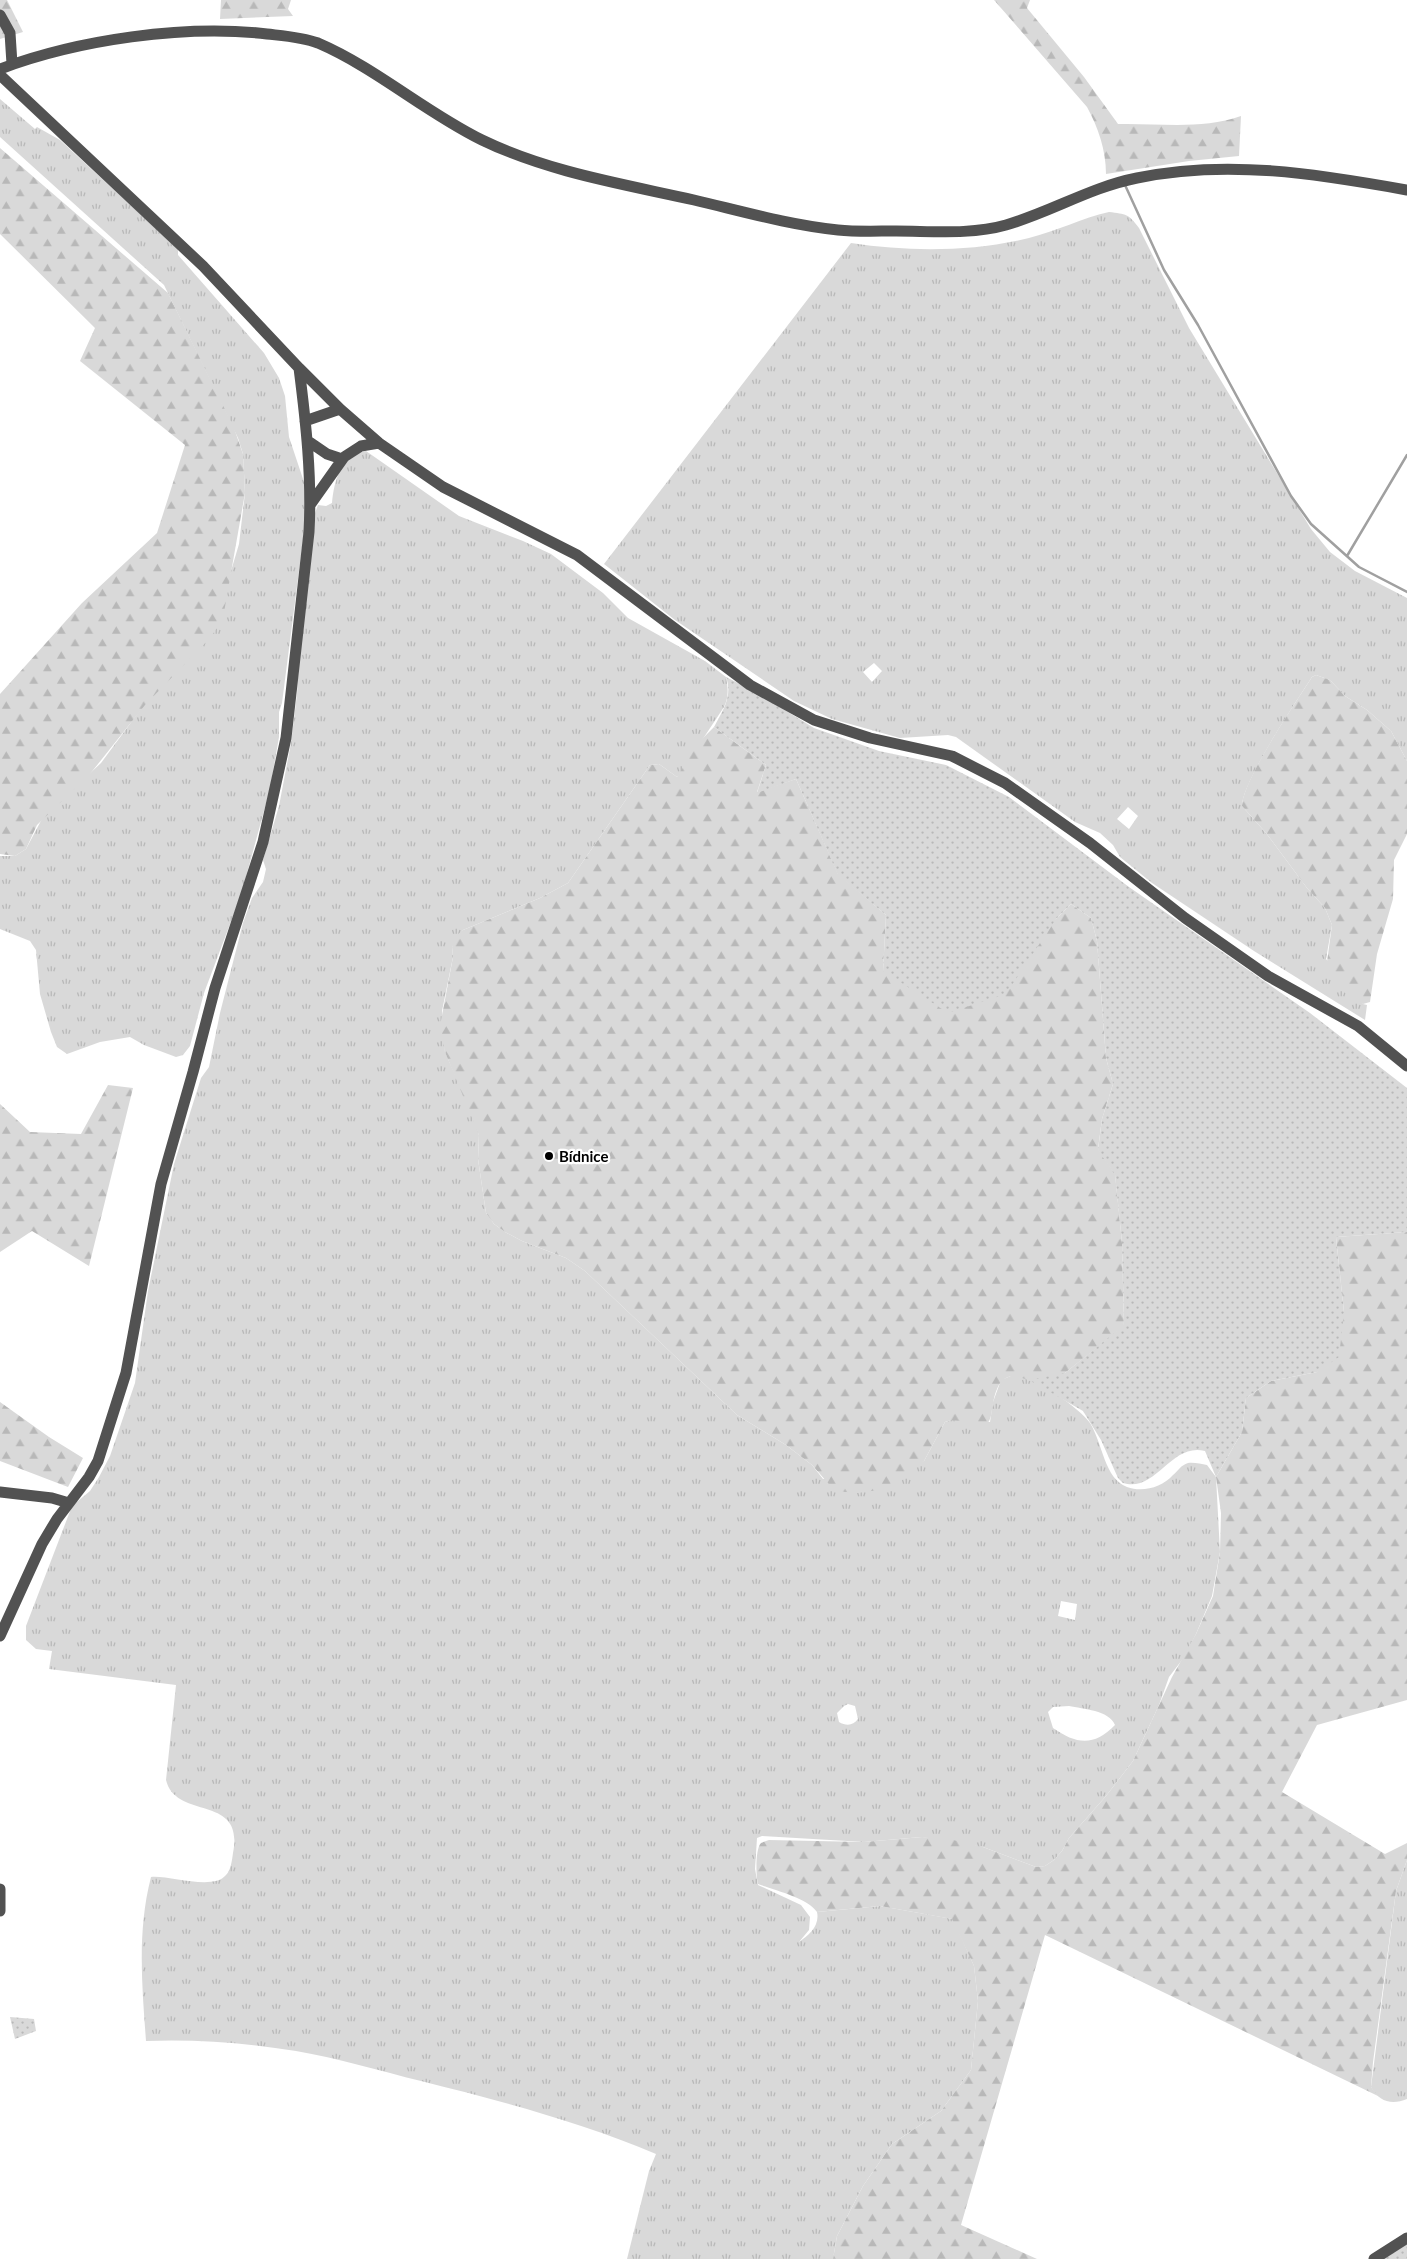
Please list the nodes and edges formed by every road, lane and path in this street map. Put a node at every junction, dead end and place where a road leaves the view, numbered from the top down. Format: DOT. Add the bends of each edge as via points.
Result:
graph roads {
  1 [pos="0,15"];
  2 [pos="12,64"];
  3 [pos="0,68"];
  4 [pos="0,75"];
  5 [pos="1407,190"];
  6 [pos="299,368"];
  7 [pos="340,409"];
  8 [pos="306,421"];
  9 [pos="308,441"];
  10 [pos="379,442"];
  11 [pos="342,459"];
  12 [pos="310,505"];
  13 [pos="1407,1066"];
  14 [pos="0,1492"];
  15 [pos="69,1503"];
  16 [pos="0,1636"];
  17 [pos="0,1889"];
  18 [pos="0,1910"];
  19 [pos="1407,2238"];
  20 [pos="1374,2259"];
  1 -- 2 [label="street" via="10,33"];
  2 -- 3 [label="street"];
  2 -- 5 [label="street" via="30,57 130,37 190,32 250,32 297,37 340,54 481,139 533,162 754,214 839,230 946,232 984,229 1005,225 1129,180 1194,170 1269,170 1337,177"];
  4 -- 6 [label="street" via="203,266"];
  6 -- 7 [label="street"];
  6 -- 8 [label="street"];
  7 -- 8 [label="street"];
  7 -- 10 [label="street"];
  8 -- 9 [label="street"];
  9 -- 11 [label="street" via="327,454"];
  9 -- 12 [label="street"];
  10 -- 11 [label="street" via="361,446"];
  10 -- 13 [label="street" via="442,487 577,555 750,685 814,720 870,738 952,756 1005,783 1090,843 1185,918 1268,976 1358,1026"];
  11 -- 12 [label="street"];
  12 -- 15 [label="street" via="286,738 263,842 215,988 161,1184 126,1373 98,1461"];
  14 -- 15 [label="street"];
  15 -- 16 [label="street" via="42,1544"];
  17 -- 18 [label="street"];
  19 -- 20 [label="street"];
}
